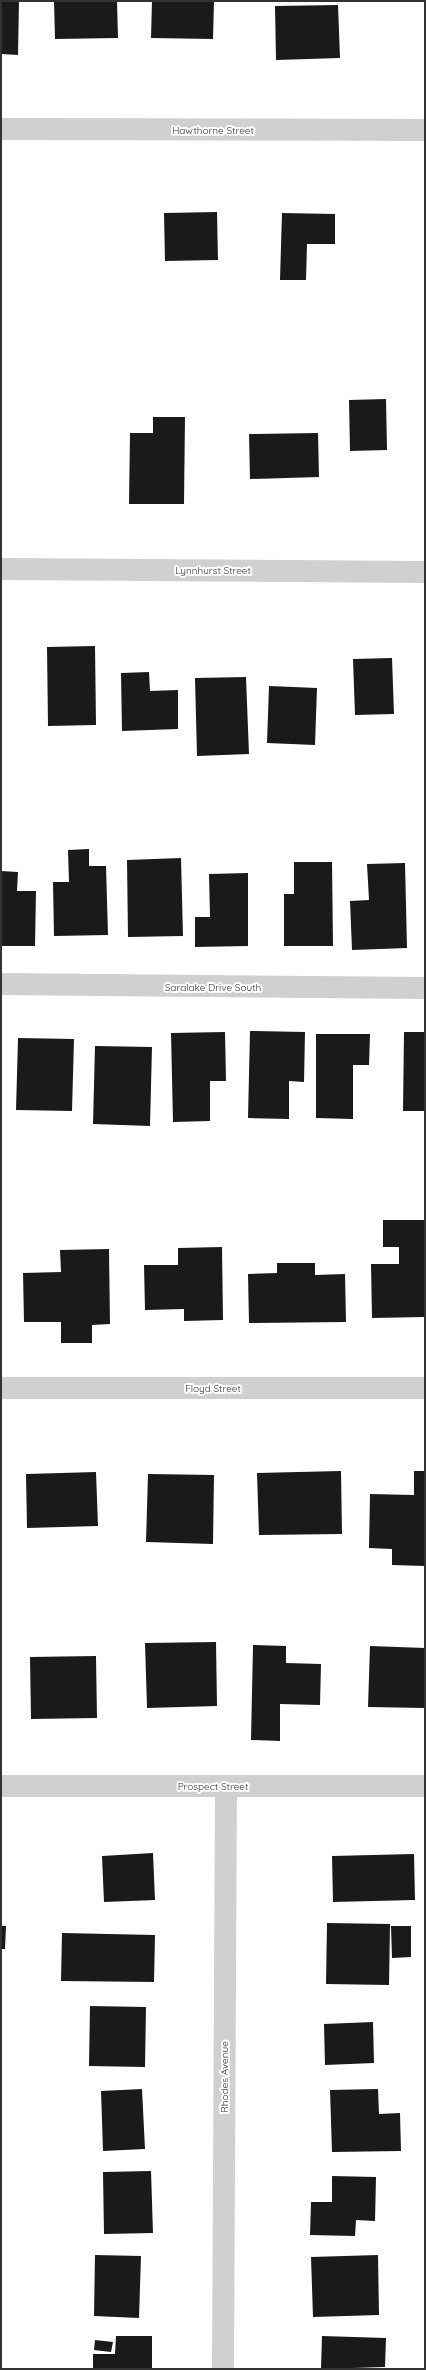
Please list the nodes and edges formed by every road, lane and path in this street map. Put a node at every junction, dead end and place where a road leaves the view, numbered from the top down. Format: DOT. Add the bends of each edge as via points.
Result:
graph roads {
  1 [pos="1,129"];
  2 [pos="425,130"];
  3 [pos="1,569"];
  4 [pos="425,572"];
  5 [pos="1,984"];
  6 [pos="425,988"];
  7 [pos="1,1388"];
  8 [pos="425,1388"];
  9 [pos="1,1786"];
  10 [pos="226,1786"];
  11 [pos="425,1786"];
  12 [pos="223,2369"];
  1 -- 2 [label="street, Hawthorne Street"];
  3 -- 4 [label="street, Lynnhurst Street"];
  5 -- 6 [label="street, Saralake Drive South"];
  7 -- 8 [label="street, Floyd Street"];
  9 -- 10 [label="street, Prospect Street"];
  10 -- 11 [label="street, Prospect Street"];
  10 -- 12 [label="street, Rhodes Avenue"];
}
